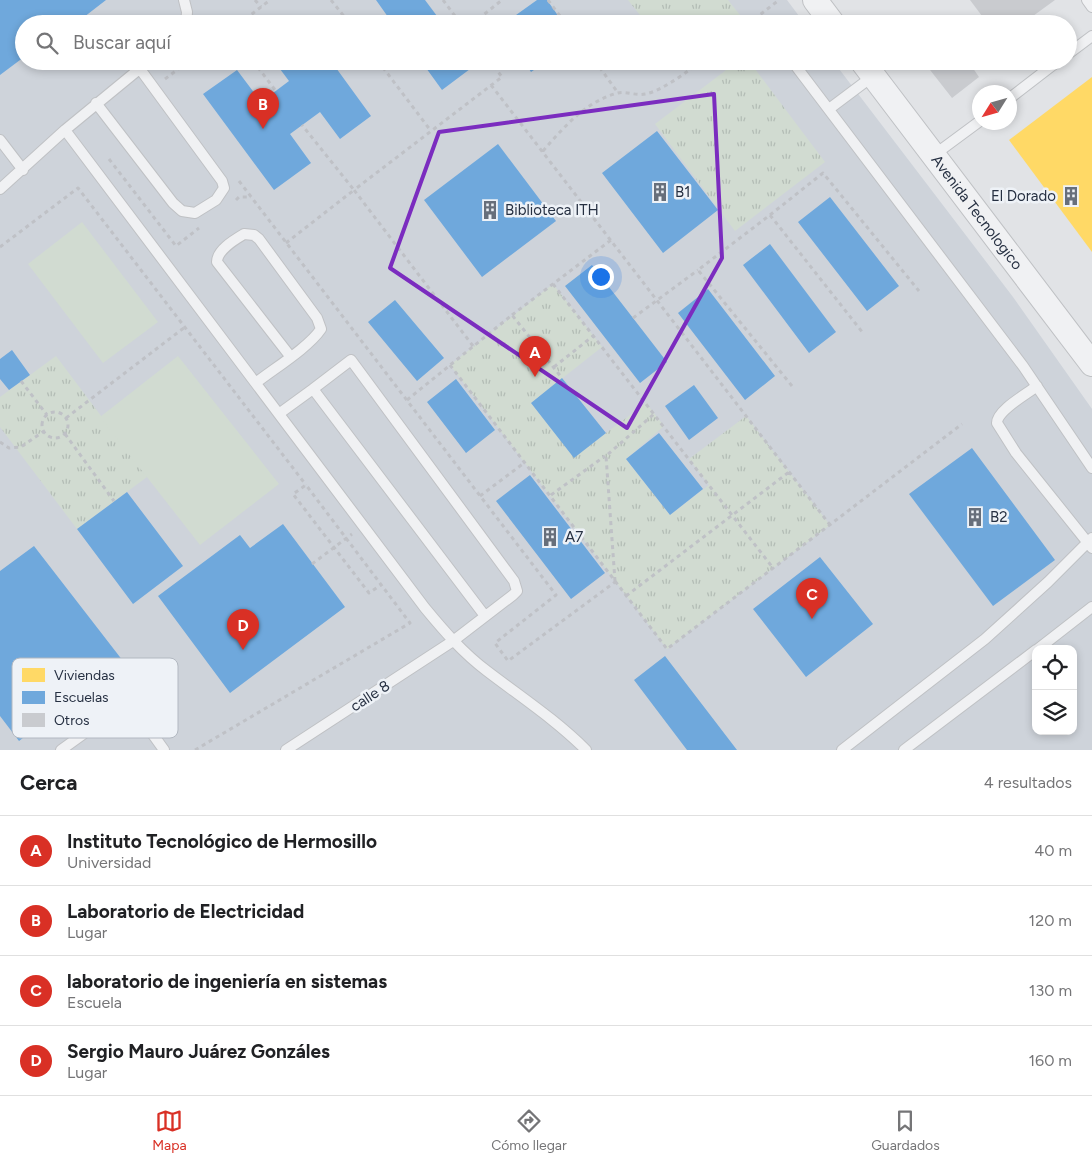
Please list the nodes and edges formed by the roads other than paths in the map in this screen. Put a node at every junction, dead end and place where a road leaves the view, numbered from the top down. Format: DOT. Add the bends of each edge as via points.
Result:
graph roads {
  1 [pos="184,0"];
  2 [pos="815,0"];
  3 [pos="1087,0"];
  4 [pos="1092,7"];
  5 [pos="187,15"];
  6 [pos="826,15"];
  7 [pos="1092,36"];
  8 [pos="1077,47"];
  9 [pos="137,70"];
  10 [pos="141,70"];
  11 [pos="799,70"];
  12 [pos="867,70"];
  13 [pos="869,70"];
  14 [pos="1046,70"];
  15 [pos="1017,93"];
  16 [pos="96,103"];
  17 [pos="829,109"];
  18 [pos="972,127"];
  19 [pos="65,130"];
  20 [pos="0,140"];
  21 [pos="934,155"];
  22 [pos="23,170"];
  23 [pos="0,189"];
  24 [pos="290,356"];
  25 [pos="1092,364"];
  26 [pos="257,382"];
  27 [pos="1037,386"];
  28 [pos="312,389"];
  29 [pos="280,413"];
  30 [pos="1092,468"];
  31 [pos="1090,543"];
  32 [pos="1090,610"];
  33 [pos="486,616"];
  34 [pos="453,641"];
  35 [pos="1044,645"];
  36 [pos="1032,654"];
  37 [pos="77,738"];
  38 [pos="155,738"];
  39 [pos="61,750"];
  40 [pos="164,750"];
  41 [pos="286,750"];
  42 [pos="586,750"];
  43 [pos="842,750"];
  44 [pos="904,750"];
  1 -- 5 [label="lane"];
  2 -- 6 [label="street"];
  3 -- 4 [label="lane"];
  7 -- 8 [label="lane"];
  9 -- 16 [label="lane"];
  10 -- 16 [label="lane" via="222,181 224,188 216,200 195,213 182,211 164,193"];
  11 -- 17 [label="lane"];
  12 -- 17 [label="lane"];
  13 -- 21 [label="street, Avenida Tecnologico"];
  14 -- 15 [label="lane"];
  16 -- 19 [label="lane"];
  17 -- 27 [label="lane"];
  18 -- 21 [label="lane"];
  19 -- 22 [label="lane"];
  19 -- 26 [label="lane"];
  20 -- 22 [label="lane"];
  21 -- 25 [label="street, Avenida Tecnologico"];
  22 -- 23 [label="lane"];
  24 -- 24 [label="lane" via="318,334 321,325 259,238 244,234 221,252 217,262"];
  24 -- 26 [label="lane"];
  26 -- 29 [label="lane"];
  27 -- 30 [label="lane"];
  27 -- 31 [label="lane" via="998,416 997,423 1016,453"];
  28 -- 29 [label="lane"];
  28 -- 33 [label="lane"];
  28 -- 33 [label="lane, calle 8" via="351,360 514,581 516,592"];
  29 -- 34 [label="lane"];
  31 -- 43 [label="lane" via="985,639"];
  32 -- 35 [label="lane"];
  33 -- 34 [label="lane, calle 8"];
  34 -- 41 [label="lane, calle 8"];
  34 -- 42 [label="lane" via="486,671 565,729"];
  36 -- 44 [label="lane"];
  37 -- 39 [label="lane"];
  38 -- 40 [label="lane"];
}
